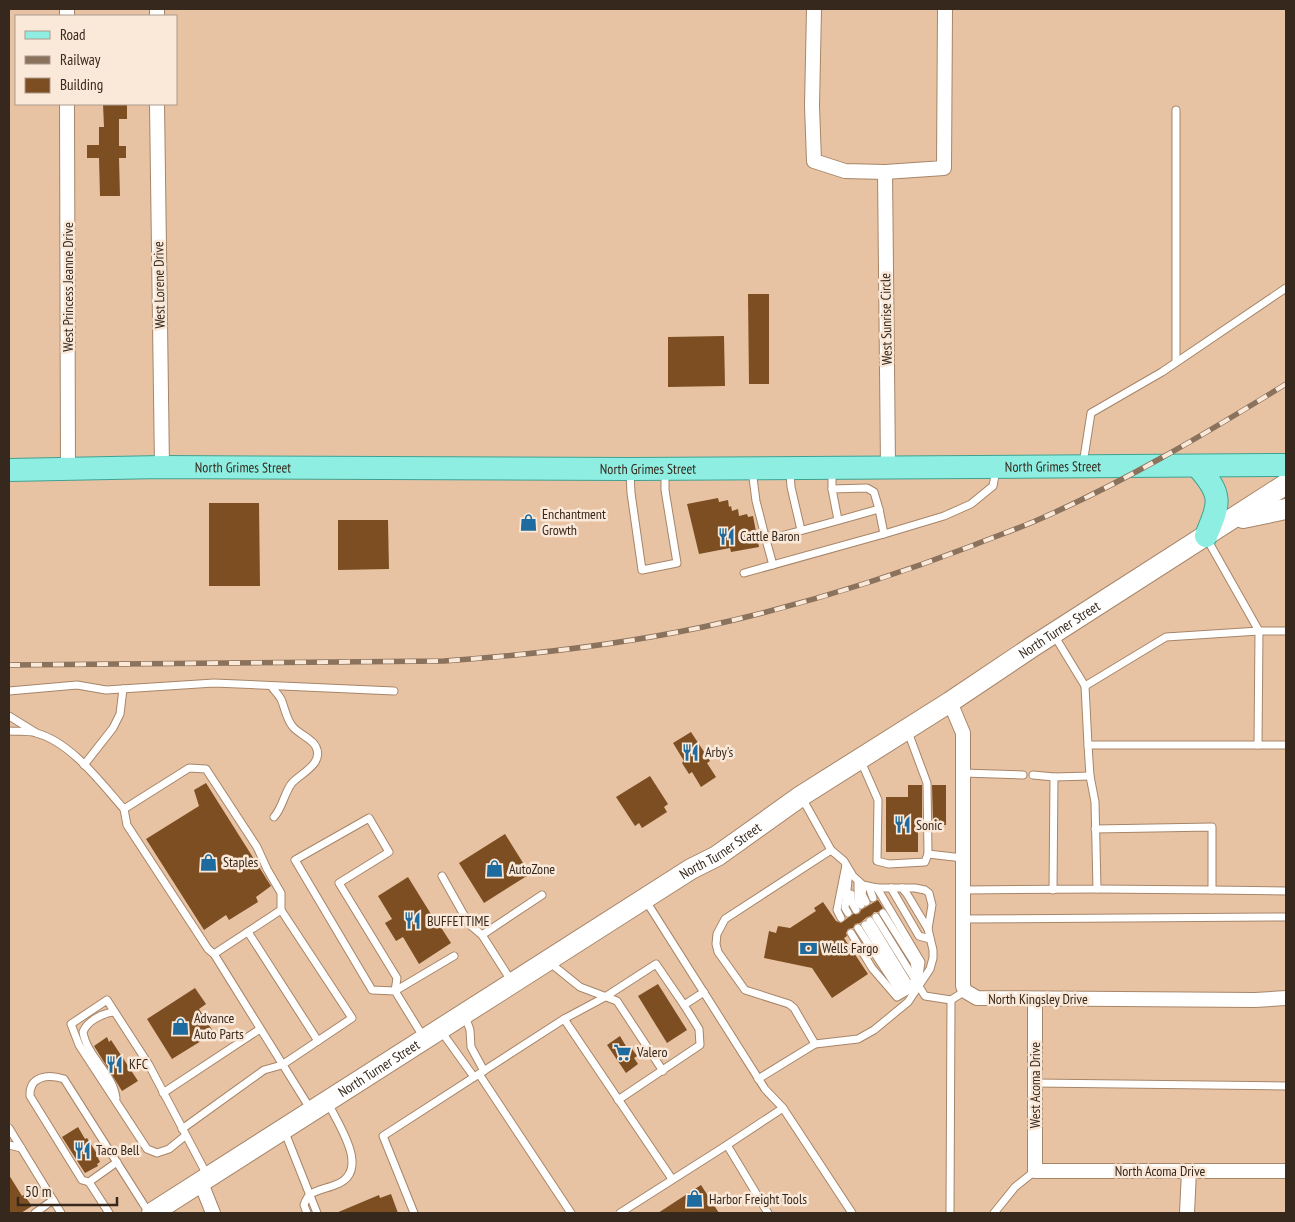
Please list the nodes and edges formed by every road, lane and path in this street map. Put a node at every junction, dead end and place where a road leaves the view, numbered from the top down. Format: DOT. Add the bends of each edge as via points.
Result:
graph roads {
  1 [pos="814,9"];
  2 [pos="945,9"];
  3 [pos="67,105"];
  4 [pos="157,105"];
  5 [pos="1176,110"];
  6 [pos="885,172"];
  7 [pos="1286,288"];
  8 [pos="1176,362"];
  9 [pos="1286,465"];
  10 [pos="888,466"];
  11 [pos="996,466"];
  12 [pos="1083,466"];
  13 [pos="1197,466"];
  14 [pos="162,467"];
  15 [pos="790,467"];
  16 [pos="832,467"];
  17 [pos="665,468"];
  18 [pos="751,468"];
  19 [pos="630,469"];
  20 [pos="9,470"];
  21 [pos="68,470"];
  22 [pos="1286,484"];
  23 [pos="832,489"];
  24 [pos="1286,508"];
  25 [pos="879,510"];
  26 [pos="838,520"];
  27 [pos="1231,520"];
  28 [pos="801,530"];
  29 [pos="884,534"];
  30 [pos="1206,536"];
  31 [pos="766,540"];
  32 [pos="773,565"];
  33 [pos="744,573"];
  34 [pos="1258,631"];
  35 [pos="1286,631"];
  36 [pos="1053,633"];
  37 [pos="271,686"];
  38 [pos="1084,686"];
  39 [pos="123,689"];
  40 [pos="9,691"];
  41 [pos="394,691"];
  42 [pos="950,702"];
  43 [pos="9,716"];
  44 [pos="907,729"];
  45 [pos="9,731"];
  46 [pos="36,732"];
  47 [pos="1088,745"];
  48 [pos="1258,745"];
  49 [pos="1286,745"];
  50 [pos="860,759"];
  51 [pos="84,765"];
  52 [pos="963,773"];
  53 [pos="1022,775"];
  54 [pos="1033,775"];
  55 [pos="1090,776"];
  56 [pos="1054,777"];
  57 [pos="801,796"];
  58 [pos="124,810"];
  59 [pos="274,817"];
  60 [pos="1095,829"];
  61 [pos="831,850"];
  62 [pos="928,854"];
  63 [pos="962,858"];
  64 [pos="442,876"];
  65 [pos="856,878"];
  66 [pos="876,888"];
  67 [pos="891,888"];
  68 [pos="902,888"];
  69 [pos="1096,889"];
  70 [pos="962,890"];
  71 [pos="1053,890"];
  72 [pos="1212,890"];
  73 [pos="1286,891"];
  74 [pos="542,895"];
  75 [pos="645,898"];
  76 [pos="861,906"];
  77 [pos="282,910"];
  78 [pos="1286,917"];
  79 [pos="841,918"];
  80 [pos="962,919"];
  81 [pos="870,921"];
  82 [pos="928,929"];
  83 [pos="248,932"];
  84 [pos="851,933"];
  85 [pos="482,935"];
  86 [pos="930,939"];
  87 [pos="214,954"];
  88 [pos="454,956"];
  89 [pos="547,961"];
  90 [pos="512,983"];
  91 [pos="918,984"];
  92 [pos="395,991"];
  93 [pos="965,991"];
  94 [pos="704,992"];
  95 [pos="605,997"];
  96 [pos="1286,998"];
  97 [pos="1035,999"];
  98 [pos="951,1000"];
  99 [pos="684,1005"];
  100 [pos="114,1012"];
  101 [pos="464,1013"];
  102 [pos="564,1019"];
  103 [pos="260,1029"];
  104 [pos="432,1034"];
  105 [pos="318,1041"];
  106 [pos="815,1044"];
  107 [pos="282,1065"];
  108 [pos="663,1071"];
  109 [pos="479,1074"];
  110 [pos="758,1078"];
  111 [pos="1035,1084"];
  112 [pos="1286,1086"];
  113 [pos="163,1092"];
  114 [pos="618,1100"];
  115 [pos="116,1102"];
  116 [pos="319,1105"];
  117 [pos="783,1108"];
  118 [pos="9,1128"];
  119 [pos="284,1130"];
  120 [pos="184,1132"];
  121 [pos="9,1145"];
  122 [pos="726,1145"];
  123 [pos="21,1148"];
  124 [pos="117,1162"];
  125 [pos="1034,1171"];
  126 [pos="1189,1171"];
  127 [pos="1286,1171"];
  128 [pos="672,1179"];
  129 [pos="205,1180"];
  130 [pos="88,1182"];
  131 [pos="310,1195"];
  132 [pos="53,1200"];
  133 [pos="35,1213"];
  134 [pos="61,1213"];
  135 [pos="109,1213"];
  136 [pos="150,1213"];
  137 [pos="213,1213"];
  138 [pos="307,1213"];
  139 [pos="317,1213"];
  140 [pos="414,1213"];
  141 [pos="570,1213"];
  142 [pos="620,1213"];
  143 [pos="768,1213"];
  144 [pos="852,1213"];
  145 [pos="950,1213"];
  146 [pos="994,1213"];
  147 [pos="1188,1213"];
  1 -- 6 [label="street" via="814,161 845,171"];
  2 -- 6 [label="street" via="944,168"];
  3 -- 21 [label="street, West Princess Jeanne Drive"];
  4 -- 14 [label="street, West Lorene Drive"];
  5 -- 8 [label="lane"];
  6 -- 10 [label="street, West Sunrise Circle"];
  7 -- 8 [label="lane"];
  8 -- 12 [label="lane" via="1091,413"];
  9 -- 13 [label="main road, North Grimes Street"];
  10 -- 11 [label="main road, North Grimes Street"];
  10 -- 16 [label="main road, North Grimes Street"];
  11 -- 12 [label="main road, North Grimes Street"];
  11 -- 29 [label="lane" via="993,486 971,504 944,516"];
  12 -- 13 [label="main road, North Grimes Street"];
  13 -- 30 [label="main road" via="1211,481 1216,495 1216,510"];
  14 -- 19 [label="main road, North Grimes Street"];
  14 -- 21 [label="main road, North Grimes Street"];
  15 -- 16 [label="main road, North Grimes Street"];
  15 -- 18 [label="main road, North Grimes Street"];
  15 -- 28 [label="lane" via="790,487"];
  16 -- 23 [label="lane"];
  17 -- 18 [label="main road, North Grimes Street"];
  17 -- 19 [label="main road, North Grimes Street"];
  17 -- 19 [label="lane" via="665,490 678,563 642,570"];
  18 -- 31 [label="lane"];
  20 -- 21 [label="main road, North Grimes Street"];
  22 -- 27 [label="main road, North Turner Street"];
  23 -- 25 [label="lane" via="867,488 874,492"];
  23 -- 26 [label="lane"];
  24 -- 27 [label="main road"];
  25 -- 26 [label="lane"];
  25 -- 29 [label="lane"];
  26 -- 28 [label="lane"];
  27 -- 30 [label="main road, North Turner Street"];
  28 -- 31 [label="lane"];
  29 -- 32 [label="lane"];
  30 -- 34 [label="lane"];
  30 -- 36 [label="main road, North Turner Street"];
  31 -- 32 [label="lane"];
  32 -- 33 [label="lane"];
  34 -- 35 [label="lane"];
  34 -- 38 [label="lane" via="1166,637"];
  34 -- 48 [label="lane"];
  36 -- 38 [label="lane"];
  36 -- 42 [label="main road, North Turner Street"];
  37 -- 39 [label="lane" via="214,683"];
  37 -- 41 [label="lane"];
  37 -- 59 [label="lane" via="292,726 317,748 317,758 310,769 293,782"];
  38 -- 47 [label="lane"];
  39 -- 40 [label="lane" via="77,685"];
  39 -- 51 [label="lane" via="120,714"];
  42 -- 44 [label="main road, North Turner Street"];
  42 -- 52 [label="street" via="963,733"];
  43 -- 46 [label="lane"];
  44 -- 50 [label="main road, North Turner Street"];
  44 -- 62 [label="lane" via="927,784"];
  45 -- 46 [label="lane"];
  46 -- 51 [label="lane" via="60,744"];
  47 -- 48 [label="lane"];
  47 -- 55 [label="lane"];
  48 -- 49 [label="lane"];
  50 -- 57 [label="main road, North Turner Street"];
  50 -- 62 [label="lane" via="878,800 877,861 888,864 925,862"];
  51 -- 58 [label="lane"];
  52 -- 53 [label="lane"];
  52 -- 63 [label="street"];
  54 -- 56 [label="lane"];
  55 -- 56 [label="lane"];
  55 -- 60 [label="lane" via="1095,802"];
  56 -- 71 [label="lane"];
  57 -- 61 [label="lane"];
  57 -- 75 [label="main road, North Turner Street" via="716,856"];
  58 -- 77 [label="lane" via="189,768 206,769 257,847 281,893"];
  58 -- 87 [label="lane" via="127,825"];
  60 -- 69 [label="lane"];
  60 -- 72 [label="lane" via="1212,827"];
  61 -- 65 [label="lane"];
  61 -- 106 [label="lane" via="725,920 717,934 716,944 718,952 745,990 789,1004"];
  62 -- 63 [label="lane"];
  63 -- 70 [label="street"];
  64 -- 85 [label="lane" via="469,924"];
  65 -- 66 [label="lane"];
  65 -- 76 [label="lane"];
  65 -- 76 [label="lane"];
  65 -- 76 [label="lane" via="845,908"];
  65 -- 79 [label="lane" via="837,910"];
  66 -- 67 [label="lane"];
  66 -- 91 [label="lane" via="921,962"];
  67 -- 68 [label="lane"];
  67 -- 86 [label="lane" via="919,936"];
  68 -- 82 [label="lane"];
  68 -- 82 [label="lane" via="929,893 932,905"];
  69 -- 71 [label="lane"];
  69 -- 72 [label="lane"];
  70 -- 71 [label="lane"];
  70 -- 80 [label="street"];
  72 -- 73 [label="lane"];
  74 -- 85 [label="lane"];
  75 -- 89 [label="main road, North Turner Street"];
  75 -- 94 [label="lane"];
  77 -- 83 [label="lane"];
  77 -- 105 [label="lane" via="352,1018"];
  78 -- 80 [label="lane"];
  80 -- 93 [label="street" via="962,986"];
  81 -- 91 [label="lane" via="914,962"];
  81 -- 91 [label="lane" via="908,984"];
  81 -- 91 [label="lane" via="900,992"];
  82 -- 86 [label="lane"];
  83 -- 87 [label="lane"];
  83 -- 105 [label="lane"];
  84 -- 91 [label="lane" via="872,968 898,997"];
  85 -- 90 [label="lane"];
  86 -- 91 [label="lane" via="933,958"];
  87 -- 103 [label="lane"];
  88 -- 92 [label="lane"];
  89 -- 90 [label="main road, North Turner Street"];
  89 -- 95 [label="lane" via="580,987"];
  90 -- 101 [label="main road, North Turner Street"];
  91 -- 98 [label="lane" via="925,996"];
  91 -- 106 [label="lane" via="908,1002 874,1030 858,1039"];
  92 -- 92 [label="lane" via="397,978 339,883 389,852 370,818 295,860 372,990"];
  92 -- 104 [label="lane"];
  93 -- 97 [label="street, North Kingsley Drive" via="977,998"];
  93 -- 98 [label="lane"];
  94 -- 99 [label="lane"];
  94 -- 110 [label="lane"];
  95 -- 99 [label="lane" via="656,964"];
  95 -- 102 [label="lane"];
  95 -- 108 [label="lane" via="617,1001"];
  96 -- 97 [label="street, North Kingsley Drive"];
  97 -- 111 [label="street, West Acoma Drive"];
  98 -- 145 [label="lane"];
  99 -- 108 [label="lane" via="699,1029 700,1045"];
  100 -- 113 [label="lane"];
  100 -- 115 [label="lane" via="89,1023 83,1032 114,1088"];
  100 -- 115 [label="lane" via="107,1000 71,1024 79,1045"];
  101 -- 104 [label="main road, North Turner Street"];
  101 -- 109 [label="lane"];
  102 -- 109 [label="lane"];
  102 -- 114 [label="lane"];
  103 -- 107 [label="lane"];
  103 -- 113 [label="lane"];
  104 -- 109 [label="lane"];
  104 -- 116 [label="main road, North Turner Street"];
  105 -- 107 [label="lane"];
  106 -- 110 [label="lane"];
  107 -- 116 [label="lane"];
  107 -- 120 [label="lane" via="264,1070"];
  108 -- 114 [label="lane"];
  109 -- 140 [label="lane" via="383,1136"];
  109 -- 141 [label="lane"];
  110 -- 117 [label="lane"];
  111 -- 112 [label="lane"];
  111 -- 125 [label="street, West Acoma Drive"];
  113 -- 120 [label="lane"];
  114 -- 128 [label="lane"];
  115 -- 120 [label="lane" via="147,1149 158,1153 169,1149"];
  116 -- 119 [label="main road, North Turner Street"];
  116 -- 131 [label="lane" via="349,1146 353,1168 345,1182"];
  117 -- 122 [label="lane"];
  117 -- 144 [label="lane"];
  118 -- 123 [label="lane"];
  119 -- 129 [label="main road, North Turner Street"];
  119 -- 131 [label="lane"];
  120 -- 129 [label="lane"];
  121 -- 123 [label="lane"];
  122 -- 128 [label="lane"];
  122 -- 143 [label="lane"];
  123 -- 132 [label="lane"];
  124 -- 130 [label="lane"];
  124 -- 130 [label="lane" via="64,1078 42,1078 33,1084 30,1096 82,1180"];
  124 -- 136 [label="lane"];
  125 -- 126 [label="street, North Acoma Drive"];
  125 -- 146 [label="lane" via="1015,1187"];
  126 -- 127 [label="street, North Acoma Drive"];
  126 -- 147 [label="street"];
  128 -- 142 [label="lane"];
  129 -- 136 [label="main road, North Turner Street"];
  129 -- 137 [label="street"];
  130 -- 135 [label="lane"];
  131 -- 138 [label="lane" via="304,1205"];
  131 -- 139 [label="lane"];
  132 -- 133 [label="lane"];
  132 -- 134 [label="lane"];
}
